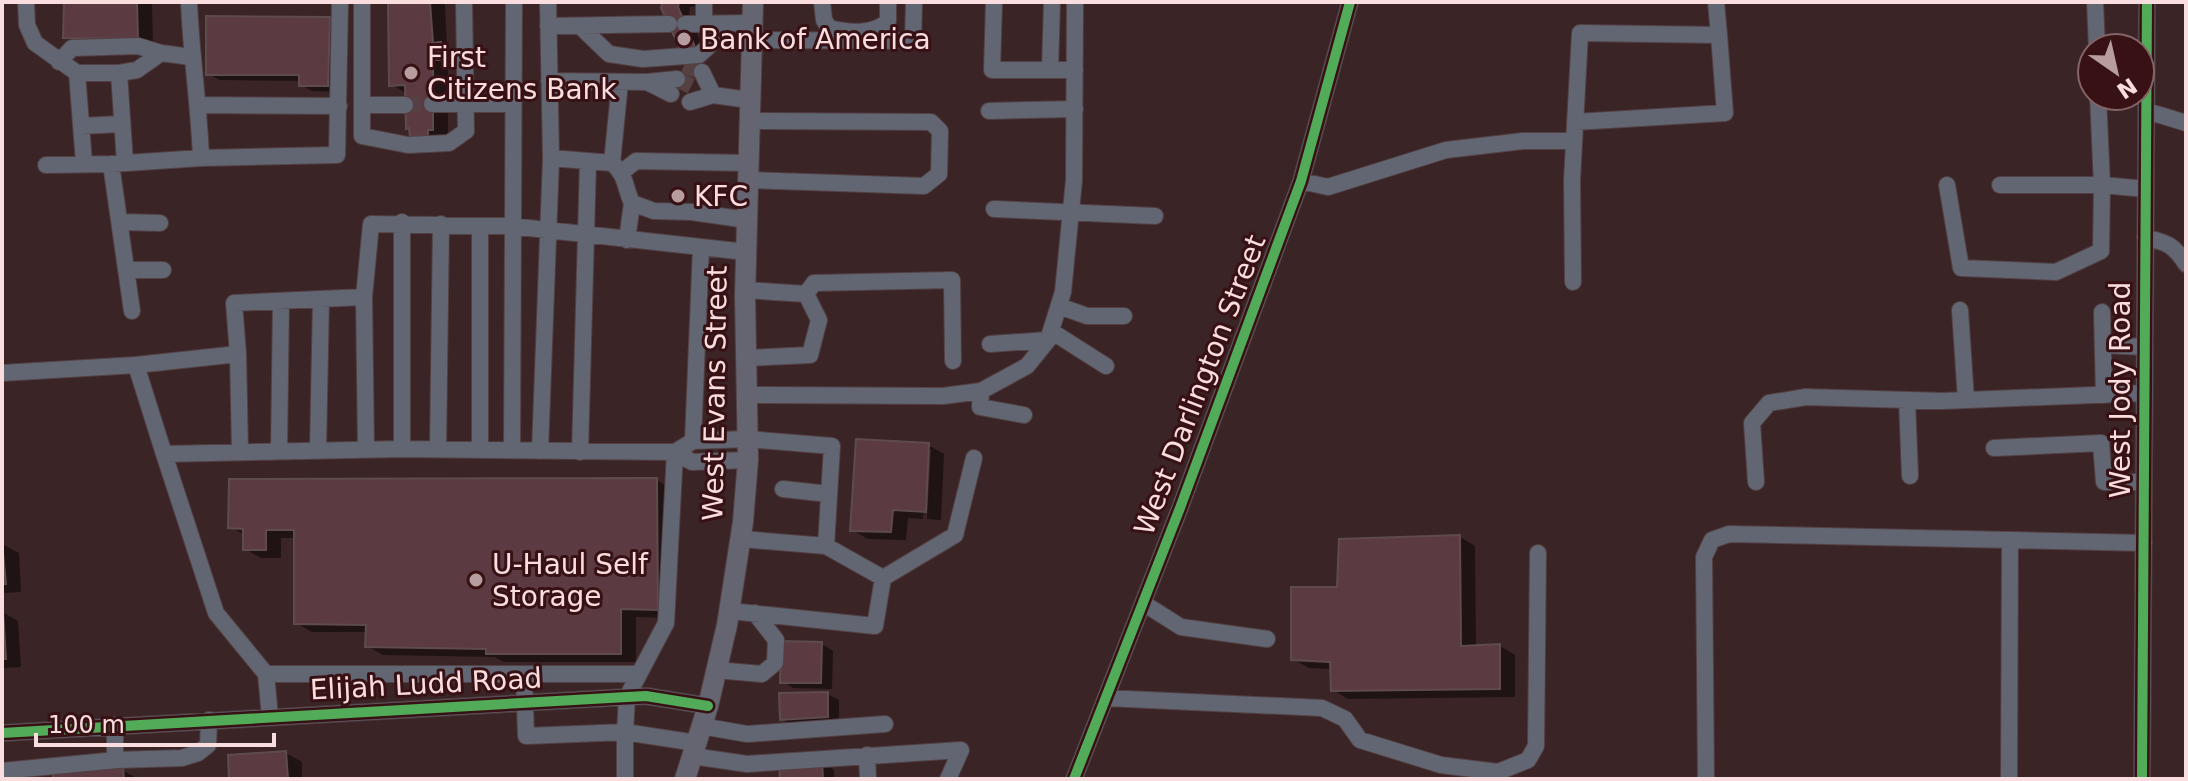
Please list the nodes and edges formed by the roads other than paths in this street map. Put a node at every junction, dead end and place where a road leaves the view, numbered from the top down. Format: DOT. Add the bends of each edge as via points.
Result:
graph roads {
  1 [pos="26,2"];
  2 [pos="189,2"];
  3 [pos="340,2"];
  4 [pos="362,2"];
  5 [pos="464,2"];
  6 [pos="514,2"];
  7 [pos="548,2"];
  8 [pos="704,2"];
  9 [pos="753,2"];
  10 [pos="819,2"];
  11 [pos="888,2"];
  12 [pos="914,2"];
  13 [pos="994,2"];
  14 [pos="1052,2"];
  15 [pos="1075,2"];
  16 [pos="1350,2"];
  17 [pos="1716,2"];
  18 [pos="2095,2"];
  19 [pos="2147,2"];
  20 [pos="704,24"];
  21 [pos="724,24"];
  22 [pos="548,26"];
  23 [pos="581,27"];
  24 [pos="751,32"];
  25 [pos="2096,32"];
  26 [pos="2147,32"];
  27 [pos="1719,35"];
  28 [pos="816,41"];
  29 [pos="161,53"];
  30 [pos="191,57"];
  31 [pos="59,62"];
  32 [pos="1050,70"];
  33 [pos="1075,70"];
  34 [pos="702,72"];
  35 [pos="77,73"];
  36 [pos="119,73"];
  37 [pos="549,81"];
  38 [pos="620,82"];
  39 [pos="647,82"];
  40 [pos="693,95"];
  41 [pos="713,95"];
  42 [pos="432,104"];
  43 [pos="466,104"];
  44 [pos="513,104"];
  45 [pos="199,105"];
  46 [pos="362,105"];
  47 [pos="405,105"];
  48 [pos="339,106"];
  49 [pos="1075,109"];
  50 [pos="749,110"];
  51 [pos="989,111"];
  52 [pos="2099,112"];
  53 [pos="2147,112"];
  54 [pos="2150,112"];
  55 [pos="1575,122"];
  56 [pos="2186,123"];
  57 [pos="122,124"];
  58 [pos="81,126"];
  59 [pos="1574,141"];
  60 [pos="201,158"];
  61 [pos="551,158"];
  62 [pos="588,161"];
  63 [pos="84,163"];
  64 [pos="118,164"];
  65 [pos="46,165"];
  66 [pos="617,167"];
  67 [pos="748,171"];
  68 [pos="1301,181"];
  69 [pos="1947,185"];
  70 [pos="2000,185"];
  71 [pos="2102,185"];
  72 [pos="2146,189"];
  73 [pos="632,203"];
  74 [pos="994,209"];
  75 [pos="1071,214"];
  76 [pos="1155,216"];
  77 [pos="747,220"];
  78 [pos="120,222"];
  79 [pos="402,222"];
  80 [pos="160,223"];
  81 [pos="441,224"];
  82 [pos="480,226"];
  83 [pos="511,226"];
  84 [pos="549,230"];
  85 [pos="585,234"];
  86 [pos="2145,237"];
  87 [pos="627,240"];
  88 [pos="701,247"];
  89 [pos="746,252"];
  90 [pos="2186,264"];
  91 [pos="126,270"];
  92 [pos="163,270"];
  93 [pos="1573,282"];
  94 [pos="745,290"];
  95 [pos="806,294"];
  96 [pos="364,297"];
  97 [pos="321,299"];
  98 [pos="281,301"];
  99 [pos="1059,306"];
  100 [pos="1960,310"];
  101 [pos="132,311"];
  102 [pos="2102,312"];
  103 [pos="1124,316"];
  104 [pos="1049,336"];
  105 [pos="990,344"];
  106 [pos="2104,345"];
  107 [pos="2144,347"];
  108 [pos="238,354"];
  109 [pos="746,358"];
  110 [pos="953,361"];
  111 [pos="136,365"];
  112 [pos="1106,366"];
  113 [pos="2,373"];
  114 [pos="981,391"];
  115 [pos="2143,393"];
  116 [pos="746,395"];
  117 [pos="2104,395"];
  118 [pos="1907,400"];
  119 [pos="1966,400"];
  120 [pos="1024,415"];
  121 [pos="693,441"];
  122 [pos="1994,448"];
  123 [pos="402,449"];
  124 [pos="438,449"];
  125 [pos="480,449"];
  126 [pos="512,449"];
  127 [pos="318,450"];
  128 [pos="366,450"];
  129 [pos="747,450"];
  130 [pos="240,451"];
  131 [pos="279,451"];
  132 [pos="540,451"];
  133 [pos="580,452"];
  134 [pos="675,452"];
  135 [pos="164,454"];
  136 [pos="974,458"];
  137 [pos="1910,476"];
  138 [pos="1756,482"];
  139 [pos="2144,482"];
  140 [pos="783,489"];
  141 [pos="829,494"];
  142 [pos="741,539"];
  143 [pos="2010,540"];
  144 [pos="2144,543"];
  145 [pos="826,546"];
  146 [pos="1538,553"];
  147 [pos="883,578"];
  148 [pos="1143,603"];
  149 [pos="730,611"];
  150 [pos="755,613"];
  151 [pos="1267,639"];
  152 [pos="716,670"];
  153 [pos="266,674"];
  154 [pos="524,674"];
  155 [pos="639,674"];
  156 [pos="627,697"];
  157 [pos="1106,698"];
  158 [pos="524,702"];
  159 [pos="708,706"];
  160 [pos="270,717"];
  161 [pos="209,720"];
  162 [pos="885,724"];
  163 [pos="115,725"];
  164 [pos="625,732"];
  165 [pos="2,733"];
  166 [pos="696,742"];
  167 [pos="867,755"];
  168 [pos="115,760"];
  169 [pos="2,771"];
  170 [pos="747,771"];
  171 [pos="625,779"];
  172 [pos="685,779"];
  173 [pos="868,779"];
  174 [pos="948,779"];
  175 [pos="1074,779"];
  176 [pos="1706,779"];
  177 [pos="2009,779"];
  178 [pos="2142,779"];
  1 -- 31 [label="street" via="35,43"];
  2 -- 30 [label="street"];
  3 -- 48 [label="street"];
  4 -- 46 [label="street"];
  5 -- 43 [label="street"];
  6 -- 44 [label="street"];
  7 -- 22 [label="street"];
  8 -- 20 [label="street"];
  9 -- 24 [label="main road, West Evans Street"];
  10 -- 11 [label="street" via="829,28 840,31 881,28 888,21"];
  10 -- 28 [label="street"];
  12 -- 28 [label="street" via="913,41"];
  13 -- 32 [label="street" via="992,70"];
  14 -- 32 [label="street"];
  15 -- 33 [label="street"];
  16 -- 68 [label="street, West Darlington Street"];
  17 -- 27 [label="street"];
  18 -- 25 [label="street"];
  19 -- 26 [label="street, West Jody Road"];
  20 -- 21 [label="street"];
  20 -- 23 [label="street"];
  21 -- 23 [label="street" via="699,55 643,59 609,54"];
  21 -- 24 [label="street"];
  22 -- 23 [label="street"];
  22 -- 37 [label="street"];
  24 -- 28 [label="street"];
  24 -- 50 [label="main road, West Evans Street"];
  27 -- 55 [label="street" via="1580,33"];
  27 -- 55 [label="street" via="1725,113"];
  29 -- 30 [label="street"];
  29 -- 31 [label="street" via="138,46 72,48"];
  29 -- 36 [label="street" via="137,70"];
  30 -- 45 [label="street"];
  31 -- 35 [label="street"];
  32 -- 33 [label="street"];
  33 -- 49 [label="street"];
  34 -- 41 [label="street"];
  35 -- 36 [label="street"];
  35 -- 58 [label="street"];
  36 -- 57 [label="street"];
  37 -- 38 [label="street"];
  37 -- 61 [label="street"];
  38 -- 39 [label="street"];
  38 -- 66 [label="street"];
  39 -- 39 [label="street" via="677,79 667,66"];
  40 -- 41 [label="street"];
  41 -- 50 [label="street"];
  42 -- 43 [label="street"];
  43 -- 44 [label="street"];
  43 -- 46 [label="street" via="466,131 449,143 408,145 362,136"];
  44 -- 83 [label="street"];
  45 -- 48 [label="street"];
  45 -- 60 [label="street"];
  46 -- 47 [label="street"];
  48 -- 60 [label="street" via="337,155"];
  49 -- 51 [label="street"];
  49 -- 75 [label="street"];
  50 -- 67 [label="main road, West Evans Street"];
  50 -- 67 [label="street" via="931,122 940,131 939,174 924,186"];
  52 -- 71 [label="street"];
  53 -- 72 [label="street, West Jody Road"];
  54 -- 56 [label="street"];
  55 -- 59 [label="street"];
  57 -- 58 [label="street"];
  57 -- 64 [label="street"];
  58 -- 63 [label="street"];
  59 -- 68 [label="street" via="1446,150 1328,187"];
  59 -- 93 [label="street"];
  60 -- 64 [label="street"];
  61 -- 62 [label="street"];
  61 -- 84 [label="street"];
  62 -- 66 [label="street"];
  62 -- 85 [label="street"];
  63 -- 64 [label="street"];
  63 -- 65 [label="street"];
  64 -- 78 [label="street"];
  66 -- 67 [label="street" via="636,161"];
  66 -- 73 [label="street"];
  67 -- 77 [label="main road, West Evans Street"];
  68 -- 148 [label="street, West Darlington Street"];
  69 -- 71 [label="street" via="1961,268 2056,272 2101,251"];
  70 -- 71 [label="street"];
  71 -- 72 [label="street"];
  72 -- 86 [label="street, West Jody Road"];
  73 -- 77 [label="street" via="654,211"];
  73 -- 87 [label="street"];
  74 -- 75 [label="street"];
  75 -- 76 [label="street"];
  75 -- 99 [label="street"];
  77 -- 89 [label="main road, West Evans Street"];
  78 -- 80 [label="street"];
  78 -- 91 [label="street"];
  79 -- 81 [label="street"];
  79 -- 96 [label="street" via="371,224"];
  79 -- 123 [label="street"];
  81 -- 82 [label="street"];
  81 -- 124 [label="street"];
  82 -- 83 [label="street"];
  82 -- 125 [label="street"];
  83 -- 84 [label="street"];
  83 -- 126 [label="street"];
  84 -- 85 [label="street"];
  84 -- 132 [label="street"];
  85 -- 87 [label="street"];
  85 -- 133 [label="street"];
  86 -- 90 [label="street" via="2170,244"];
  86 -- 107 [label="street, West Jody Road"];
  87 -- 88 [label="street"];
  88 -- 89 [label="street"];
  88 -- 121 [label="street"];
  89 -- 94 [label="main road, West Evans Street"];
  91 -- 92 [label="street"];
  91 -- 101 [label="street"];
  94 -- 95 [label="street"];
  94 -- 109 [label="main road, West Evans Street"];
  95 -- 109 [label="street" via="819,320 810,355"];
  95 -- 110 [label="street" via="814,283 952,280"];
  96 -- 97 [label="street"];
  96 -- 128 [label="street"];
  97 -- 98 [label="street"];
  97 -- 127 [label="street"];
  98 -- 108 [label="street" via="234,303"];
  98 -- 131 [label="street"];
  99 -- 103 [label="street" via="1087,316"];
  99 -- 104 [label="street"];
  100 -- 119 [label="street"];
  102 -- 106 [label="street"];
  104 -- 105 [label="street"];
  104 -- 112 [label="street"];
  104 -- 114 [label="street" via="1027,366"];
  106 -- 107 [label="street"];
  106 -- 117 [label="street"];
  107 -- 115 [label="street, West Jody Road"];
  108 -- 111 [label="street"];
  108 -- 130 [label="street"];
  109 -- 116 [label="main road, West Evans Street"];
  111 -- 113 [label="street"];
  111 -- 135 [label="street"];
  114 -- 116 [label="street" via="943,396"];
  114 -- 120 [label="street" via="980,407"];
  115 -- 117 [label="street"];
  115 -- 139 [label="street, West Jody Road"];
  116 -- 129 [label="main road, West Evans Street"];
  117 -- 119 [label="street"];
  118 -- 119 [label="street"];
  118 -- 137 [label="street"];
  118 -- 138 [label="street" via="1806,397 1769,403 1752,423"];
  121 -- 129 [label="street"];
  121 -- 134 [label="street"];
  122 -- 139 [label="street" via="2101,443 2104,482"];
  123 -- 124 [label="street"];
  123 -- 128 [label="street"];
  124 -- 125 [label="street"];
  125 -- 126 [label="street"];
  126 -- 132 [label="street"];
  127 -- 128 [label="street"];
  127 -- 131 [label="street"];
  129 -- 134 [label="street" via="692,462"];
  129 -- 141 [label="street" via="832,446"];
  129 -- 142 [label="main road, West Evans Street"];
  130 -- 131 [label="street"];
  130 -- 135 [label="street"];
  132 -- 133 [label="street"];
  133 -- 134 [label="street"];
  134 -- 155 [label="street" via="666,623"];
  135 -- 153 [label="street" via="216,613"];
  136 -- 147 [label="street" via="955,535"];
  139 -- 144 [label="street, West Jody Road"];
  140 -- 141 [label="street"];
  141 -- 145 [label="street"];
  142 -- 145 [label="street"];
  142 -- 149 [label="main road, West Evans Street"];
  143 -- 144 [label="street"];
  143 -- 176 [label="street" via="1729,534 1712,540 1704,557"];
  143 -- 177 [label="street"];
  144 -- 178 [label="street, West Jody Road"];
  145 -- 147 [label="street"];
  146 -- 157 [label="street" via="1536,746 1528,760 1498,772 1441,765 1360,740 1345,719 1322,708"];
  147 -- 150 [label="street" via="875,626"];
  148 -- 151 [label="street" via="1181,627"];
  148 -- 157 [label="street, West Darlington Street"];
  149 -- 150 [label="street"];
  149 -- 152 [label="main road, West Evans Street"];
  150 -- 152 [label="street" via="776,640 775,663 762,674"];
  152 -- 159 [label="main road, West Evans Street"];
  153 -- 154 [label="street"];
  153 -- 160 [label="street"];
  154 -- 155 [label="street"];
  154 -- 158 [label="street"];
  155 -- 156 [label="street"];
  156 -- 158 [label="street, Elijah Ludd Road"];
  156 -- 159 [label="street, Elijah Ludd Road"];
  156 -- 164 [label="street"];
  157 -- 175 [label="street, West Darlington Street"];
  158 -- 160 [label="street, Elijah Ludd Road"];
  158 -- 164 [label="street" via="526,736"];
  159 -- 166 [label="main road, West Evans Street"];
  160 -- 161 [label="street, Elijah Ludd Road"];
  161 -- 163 [label="street, Elijah Ludd Road"];
  161 -- 168 [label="street" via="208,745 198,753"];
  162 -- 166 [label="street"];
  163 -- 165 [label="street, Elijah Ludd Road"];
  163 -- 168 [label="street"];
  164 -- 166 [label="street"];
  164 -- 171 [label="street"];
  166 -- 170 [label="street"];
  166 -- 172 [label="main road, West Evans Street"];
  167 -- 170 [label="street"];
  167 -- 173 [label="street"];
  167 -- 174 [label="street" via="961,750"];
  168 -- 169 [label="street"];
}
